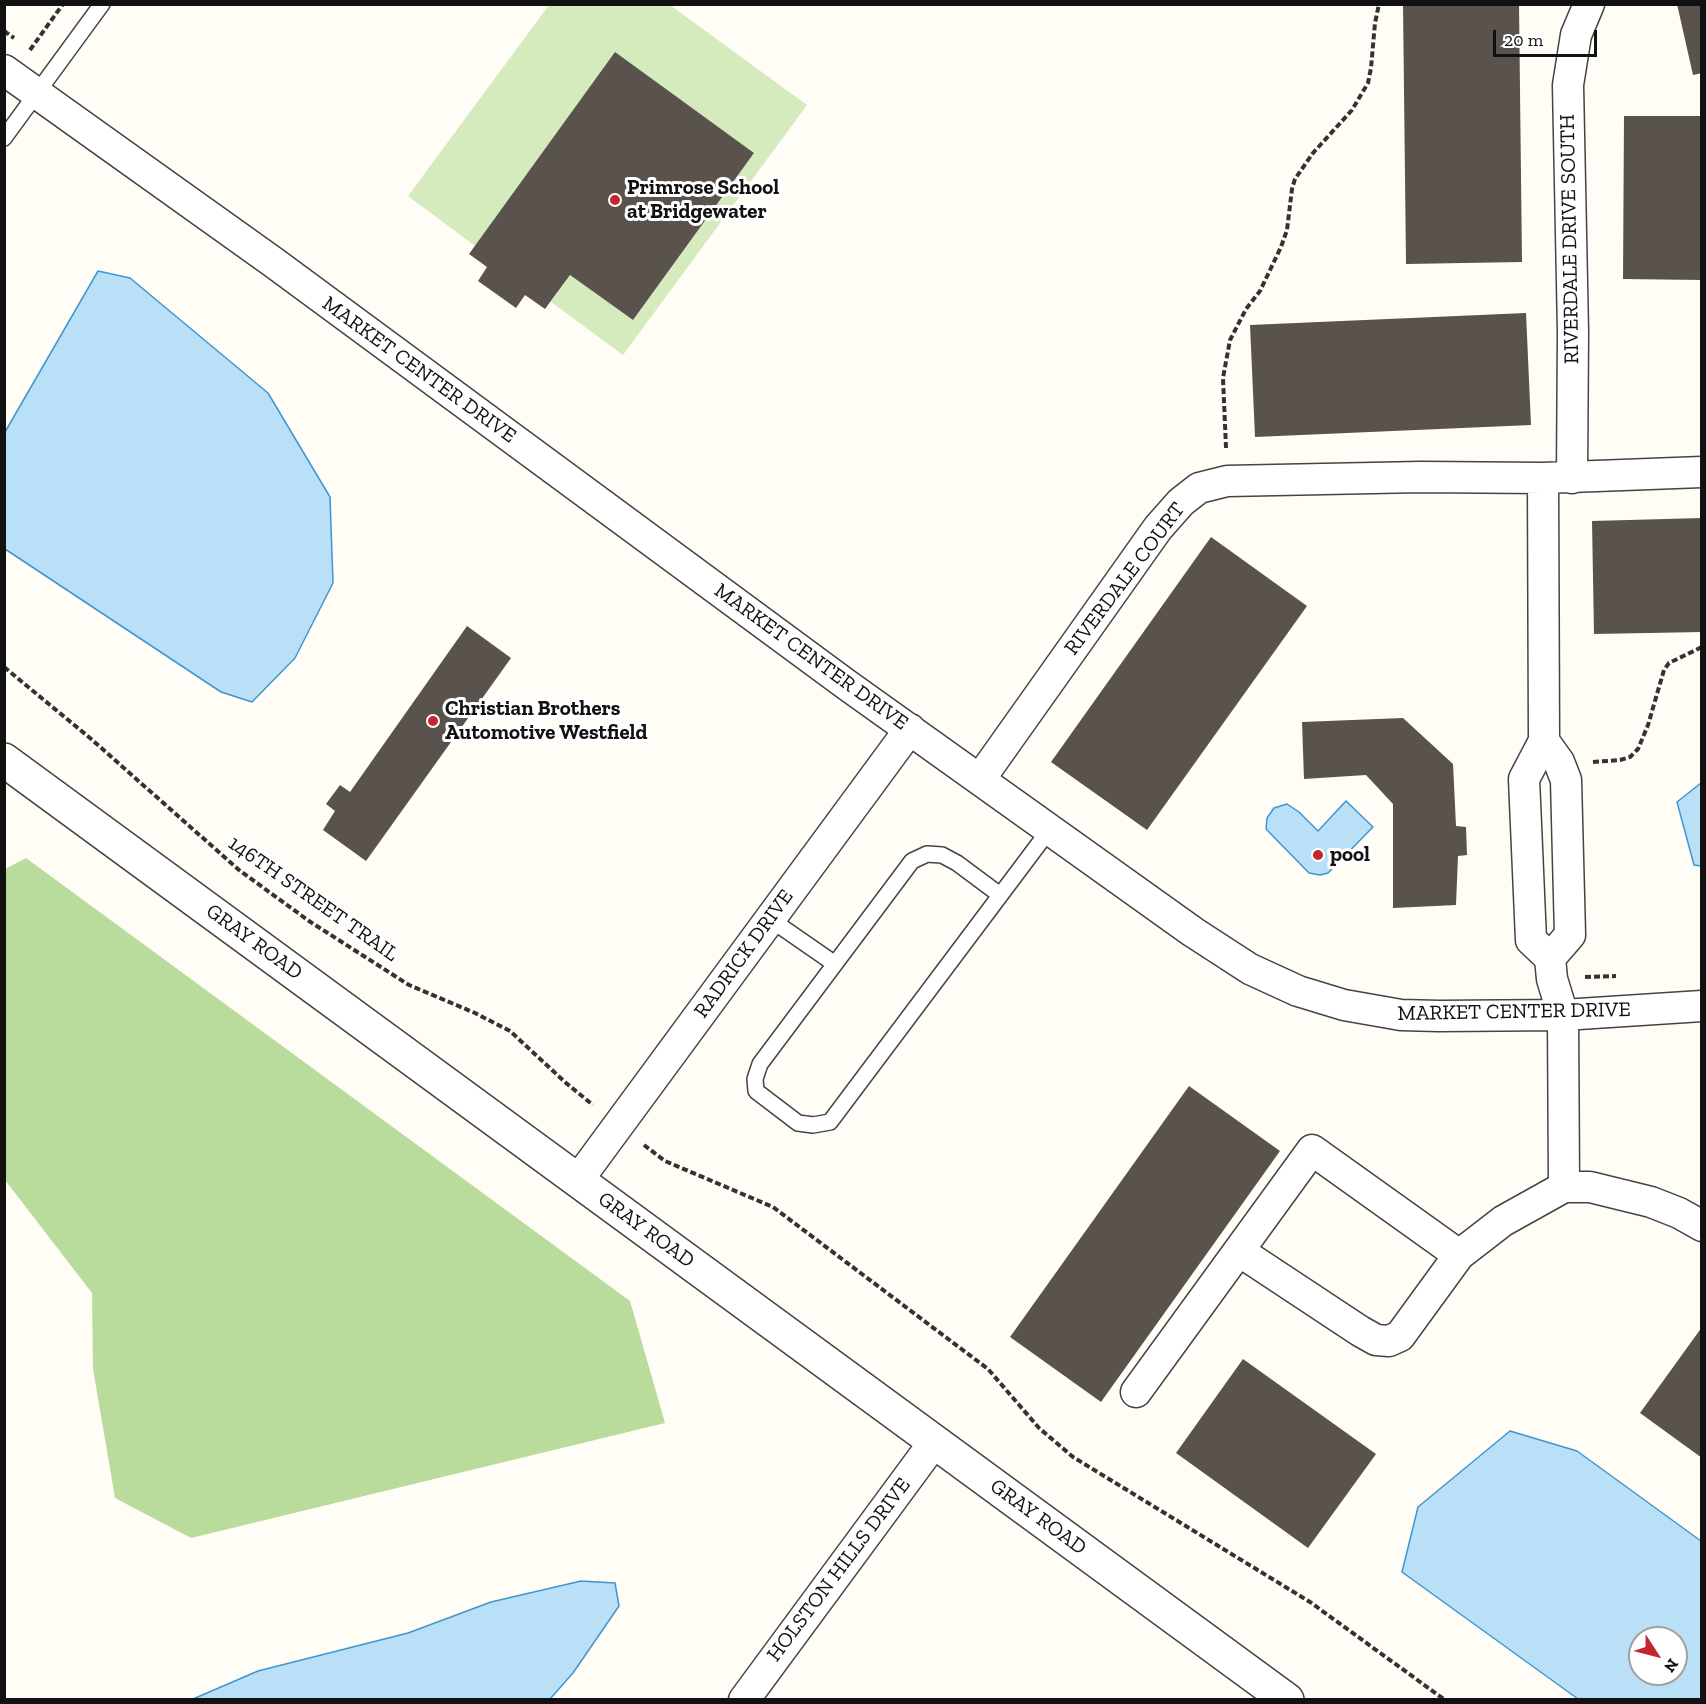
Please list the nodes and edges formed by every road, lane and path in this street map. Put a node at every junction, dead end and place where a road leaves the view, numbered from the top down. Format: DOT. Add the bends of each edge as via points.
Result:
graph roads {
  1 [pos="63,4"];
  2 [pos="102,4"];
  3 [pos="1379,4"];
  4 [pos="1589,4"];
  5 [pos="4,31"];
  6 [pos="30,50"];
  7 [pos="56,68"];
  8 [pos="4,70"];
  9 [pos="36,93"];
  10 [pos="4,138"];
  11 [pos="1701,472"];
  12 [pos="1543,478"];
  13 [pos="1572,478"];
  14 [pos="1227,481"];
  15 [pos="1701,647"];
  16 [pos="4,666"];
  17 [pos="910,729"];
  18 [pos="1551,751"];
  19 [pos="4,760"];
  20 [pos="980,778"];
  21 [pos="1050,829"];
  22 [pos="1000,895"];
  23 [pos="770,919"];
  24 [pos="835,964"];
  25 [pos="1551,968"];
  26 [pos="1620,976"];
  27 [pos="1701,1006"];
  28 [pos="1563,1015"];
  29 [pos="618,1125"];
  30 [pos="578,1180"];
  31 [pos="1564,1187"];
  32 [pos="1701,1226"];
  33 [pos="1239,1251"];
  34 [pos="1459,1255"];
  35 [pos="1136,1392"];
  36 [pos="935,1442"];
  37 [pos="744,1700"];
  38 [pos="1287,1700"];
  39 [pos="1445,1700"];
  1 -- 6 [label="path"];
  2 -- 7 [label="lane"];
  3 -- 14 [label="path" via="1368,83 1352,110 1295,179 1281,248 1230,340 1223,378"];
  4 -- 13 [label="street, RIVERDALE DRIVE SOUTH" via="1576,35 1568,85"];
  5 -- 6 [label="path"];
  6 -- 7 [label="path"];
  7 -- 9 [label="lane"];
  8 -- 9 [label="street, MARKET CENTER DRIVE"];
  9 -- 10 [label="lane"];
  9 -- 17 [label="street, MARKET CENTER DRIVE"];
  11 -- 13 [label="street, RIVERDALE COURT"];
  12 -- 13 [label="street, RIVERDALE COURT"];
  12 -- 14 [label="street, RIVERDALE COURT"];
  12 -- 18 [label="street"];
  14 -- 20 [label="street, RIVERDALE COURT" via="1199,488 1164,520"];
  15 -- 18 [label="path" via="1669,663 1664,670 1643,740 1630,757 1604,762"];
  16 -- 29 [label="path, 146TH STREET TRAIL" via="239,870 309,921 409,985 510,1031"];
  17 -- 20 [label="street, MARKET CENTER DRIVE"];
  17 -- 23 [label="street, RADRICK DRIVE"];
  18 -- 25 [label="street" via="1566,780 1570,935"];
  18 -- 25 [label="street" via="1524,779 1531,940"];
  19 -- 30 [label="street, GRAY ROAD"];
  20 -- 21 [label="street, MARKET CENTER DRIVE"];
  21 -- 22 [label="lane"];
  21 -- 28 [label="street, MARKET CENTER DRIVE" via="1224,954 1298,991 1344,1005 1401,1015"];
  22 -- 24 [label="lane" via="957,863 942,855 927,854 912,861"];
  22 -- 24 [label="lane" via="830,1122 798,1123 756,1091 755,1079 760,1064"];
  23 -- 24 [label="lane"];
  23 -- 29 [label="street, RADRICK DRIVE"];
  25 -- 26 [label="path"];
  25 -- 28 [label="street"];
  27 -- 28 [label="street, MARKET CENTER DRIVE"];
  28 -- 31 [label="street"];
  29 -- 30 [label="street, RADRICK DRIVE"];
  29 -- 39 [label="path, 146TH STREET TRAIL" via="665,1161 773,1208 988,1369 1039,1428 1073,1457 1310,1602"];
  30 -- 36 [label="street, GRAY ROAD"];
  31 -- 32 [label="street" via="1590,1187 1651,1202"];
  31 -- 34 [label="street" via="1503,1221"];
  33 -- 34 [label="street" via="1360,1331 1376,1340 1389,1341 1400,1336"];
  33 -- 34 [label="street" via="1312,1150"];
  33 -- 35 [label="street"];
  36 -- 37 [label="street, HOLSTON HILLS DRIVE"];
  36 -- 38 [label="street, GRAY ROAD"];
}
